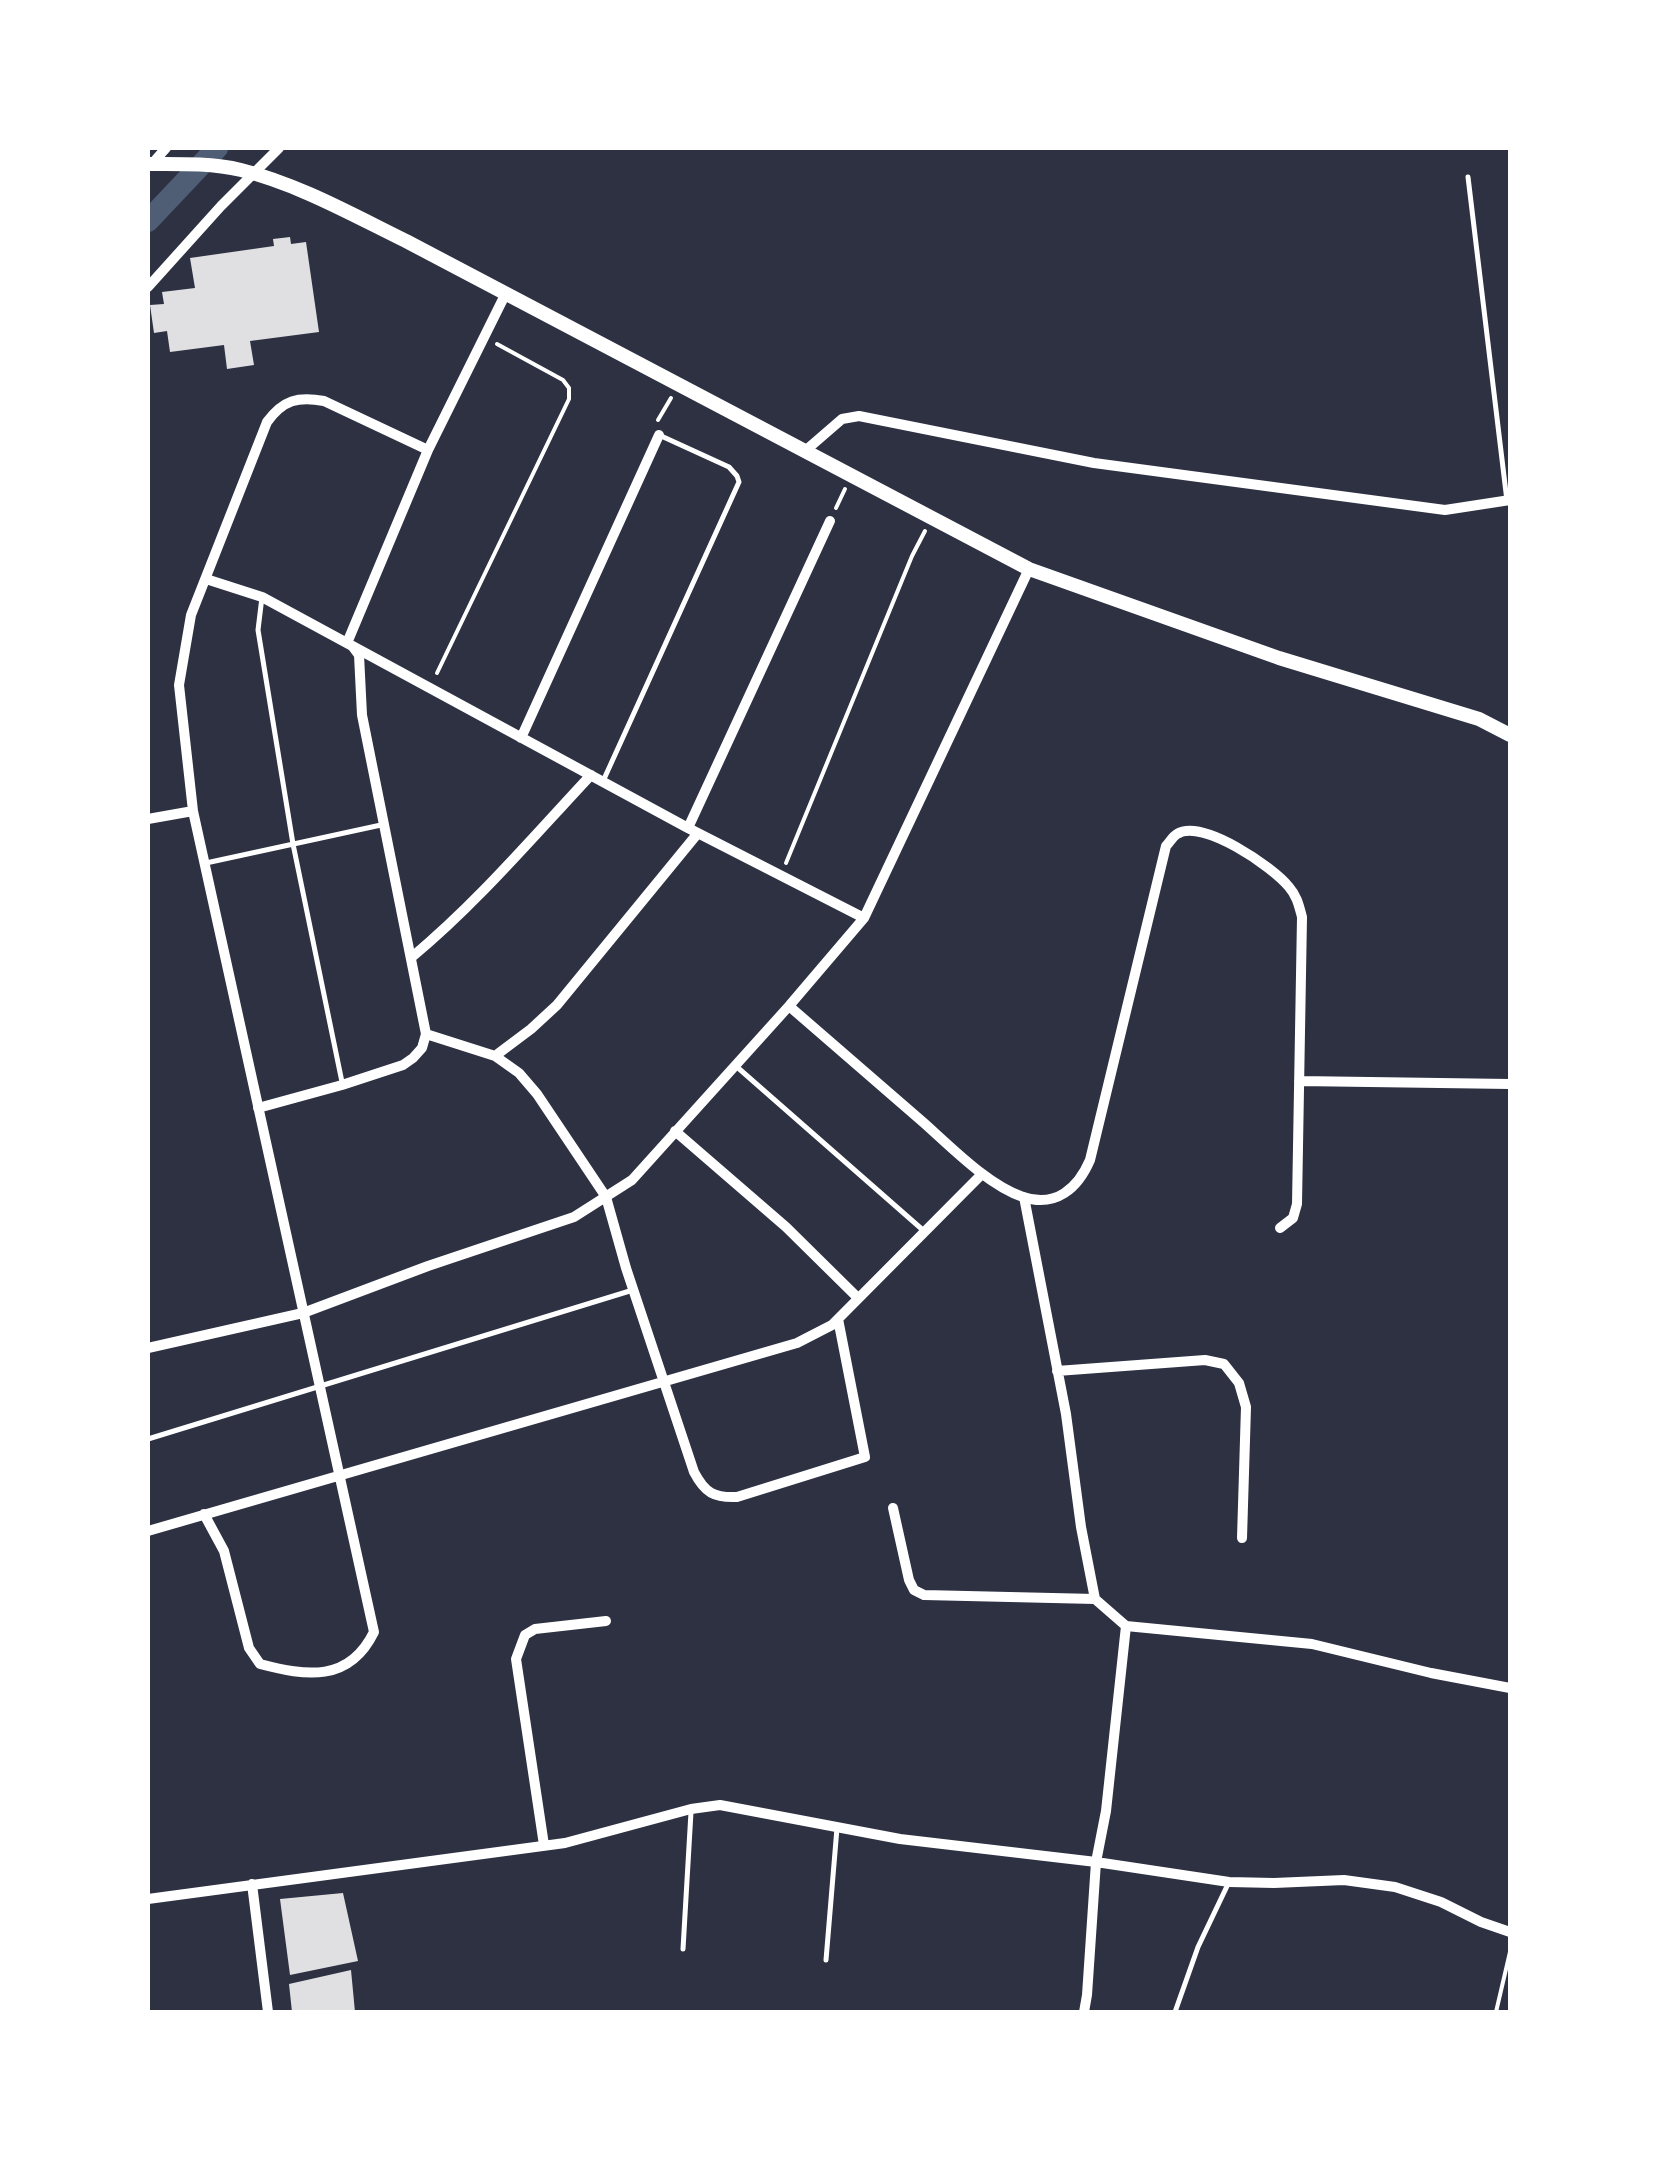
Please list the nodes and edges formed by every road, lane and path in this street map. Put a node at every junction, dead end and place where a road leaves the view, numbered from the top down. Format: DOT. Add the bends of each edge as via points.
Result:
graph roads {
  1 [pos="166,148"];
  2 [pos="279,148"];
  3 [pos="148,167"];
  4 [pos="1468,177"];
  5 [pos="148,288"];
  6 [pos="506,293"];
  7 [pos="484,337"];
  8 [pos="678,385"];
  9 [pos="659,435"];
  10 [pos="428,450"];
  11 [pos="805,451"];
  12 [pos="851,475"];
  13 [pos="1509,501"];
  14 [pos="931,518"];
  15 [pos="830,521"];
  16 [pos="1028,569"];
  17 [pos="206,578"];
  18 [pos="262,597"];
  19 [pos="350,645"];
  20 [pos="430,688"];
  21 [pos="1480,719"];
  22 [pos="1510,722"];
  23 [pos="1510,735"];
  24 [pos="521,738"];
  25 [pos="591,775"];
  26 [pos="602,782"];
  27 [pos="193,812"];
  28 [pos="148,819"];
  29 [pos="384,824"];
  30 [pos="693,831"];
  31 [pos="292,844"];
  32 [pos="205,864"];
  33 [pos="781,876"];
  34 [pos="864,918"];
  35 [pos="412,957"];
  36 [pos="788,1006"];
  37 [pos="426,1034"];
  38 [pos="496,1056"];
  39 [pos="735,1065"];
  40 [pos="1299,1081"];
  41 [pos="1510,1084"];
  42 [pos="342,1085"];
  43 [pos="258,1108"];
  44 [pos="674,1131"];
  45 [pos="982,1174"];
  46 [pos="606,1197"];
  47 [pos="1024,1197"];
  48 [pos="1280,1228"];
  49 [pos="925,1231"];
  50 [pos="633,1290"];
  51 [pos="858,1298"];
  52 [pos="304,1312"];
  53 [pos="838,1319"];
  54 [pos="148,1348"];
  55 [pos="1057,1371"];
  56 [pos="664,1383"];
  57 [pos="320,1387"];
  58 [pos="148,1439"];
  59 [pos="339,1476"];
  60 [pos="893,1508"];
  61 [pos="204,1514"];
  62 [pos="148,1530"];
  63 [pos="1242,1538"];
  64 [pos="1095,1599"];
  65 [pos="606,1621"];
  66 [pos="1126,1626"];
  67 [pos="1510,1688"];
  68 [pos="691,1809"];
  69 [pos="837,1828"];
  70 [pos="544,1845"];
  71 [pos="1096,1862"];
  72 [pos="1229,1882"];
  73 [pos="252,1884"];
  74 [pos="148,1899"];
  75 [pos="1510,1932"];
  76 [pos="683,1950"];
  77 [pos="1510,1952"];
  78 [pos="826,1960"];
  79 [pos="268,2012"];
  80 [pos="1084,2012"];
  81 [pos="1175,2012"];
  82 [pos="1496,2012"];
  1 -- 3 [label="street"];
  2 -- 5 [label="street"];
  3 -- 6 [label="main road" via="239,169 361,218"];
  4 -- 13 [label="lane"];
  6 -- 7 [label="street"];
  6 -- 8 [label="main road"];
  7 -- 10 [label="street"];
  7 -- 20 [label="path" via="558,376 569,399"];
  8 -- 9 [label="path" via="654,429"];
  8 -- 11 [label="main road"];
  9 -- 24 [label="street"];
  9 -- 26 [label="lane" via="729,467 738,482"];
  10 -- 17 [label="street" via="324,400 289,400 267,422"];
  10 -- 19 [label="street"];
  11 -- 12 [label="main road"];
  11 -- 13 [label="street" via="842,420 859,416 1094,463 1445,510"];
  12 -- 14 [label="main road"];
  12 -- 15 [label="path"];
  14 -- 16 [label="main road"];
  14 -- 33 [label="path"];
  15 -- 30 [label="street"];
  16 -- 21 [label="main road" via="1279,658"];
  16 -- 34 [label="street"];
  17 -- 18 [label="street"];
  17 -- 27 [label="street" via="179,685"];
  18 -- 19 [label="street"];
  18 -- 31 [label="lane" via="258,630"];
  19 -- 20 [label="street"];
  19 -- 29 [label="street" via="358,655 362,715"];
  20 -- 24 [label="street"];
  21 -- 22 [label="main road"];
  21 -- 23 [label="main road"];
  24 -- 25 [label="street"];
  25 -- 26 [label="street"];
  25 -- 35 [label="street"];
  26 -- 30 [label="street"];
  27 -- 28 [label="street"];
  27 -- 32 [label="street"];
  29 -- 31 [label="lane"];
  29 -- 35 [label="street"];
  30 -- 33 [label="street"];
  30 -- 38 [label="street" via="557,1005"];
  31 -- 32 [label="lane"];
  31 -- 42 [label="lane"];
  32 -- 43 [label="street"];
  33 -- 34 [label="street"];
  34 -- 36 [label="street"];
  35 -- 37 [label="street"];
  36 -- 39 [label="street"];
  36 -- 45 [label="street"];
  37 -- 38 [label="street"];
  37 -- 42 [label="street" via="414,1058"];
  38 -- 46 [label="street" via="536,1094"];
  39 -- 44 [label="street"];
  39 -- 49 [label="lane"];
  40 -- 41 [label="street"];
  40 -- 47 [label="street" via="1297,898 1241,850 1198,830 1178,833 1166,846 1090,1160 1068,1192"];
  40 -- 48 [label="street" via="1297,1204"];
  42 -- 43 [label="street"];
  43 -- 52 [label="street"];
  44 -- 46 [label="street" via="632,1180"];
  44 -- 51 [label="street"];
  45 -- 47 [label="street"];
  45 -- 49 [label="street"];
  46 -- 50 [label="street"];
  46 -- 52 [label="street" via="574,1218"];
  47 -- 55 [label="street"];
  49 -- 51 [label="street"];
  50 -- 56 [label="street"];
  50 -- 57 [label="lane"];
  51 -- 53 [label="street"];
  52 -- 54 [label="street"];
  52 -- 57 [label="street"];
  53 -- 56 [label="street" via="797,1343"];
  53 -- 56 [label="street" via="865,1457 721,1498 700,1483"];
  55 -- 63 [label="street" via="1224,1364 1246,1407"];
  55 -- 64 [label="street"];
  56 -- 59 [label="street"];
  57 -- 58 [label="lane"];
  57 -- 59 [label="street"];
  59 -- 61 [label="street"];
  59 -- 61 [label="street" via="374,1632 350,1663 326,1673 260,1664 224,1551"];
  60 -- 64 [label="street" via="909,1580 924,1595"];
  61 -- 62 [label="street"];
  64 -- 66 [label="street"];
  65 -- 70 [label="street" via="535,1628 524,1635 516,1659"];
  66 -- 67 [label="street" via="1312,1644"];
  66 -- 71 [label="street"];
  68 -- 69 [label="street" via="720,1805"];
  68 -- 70 [label="street"];
  68 -- 76 [label="lane"];
  69 -- 71 [label="street"];
  69 -- 78 [label="lane"];
  70 -- 73 [label="street"];
  71 -- 72 [label="street"];
  71 -- 80 [label="street"];
  72 -- 75 [label="street" via="1344,1880 1396,1887"];
  72 -- 81 [label="lane"];
  73 -- 74 [label="street"];
  73 -- 79 [label="street"];
  77 -- 82 [label="path"];
}
